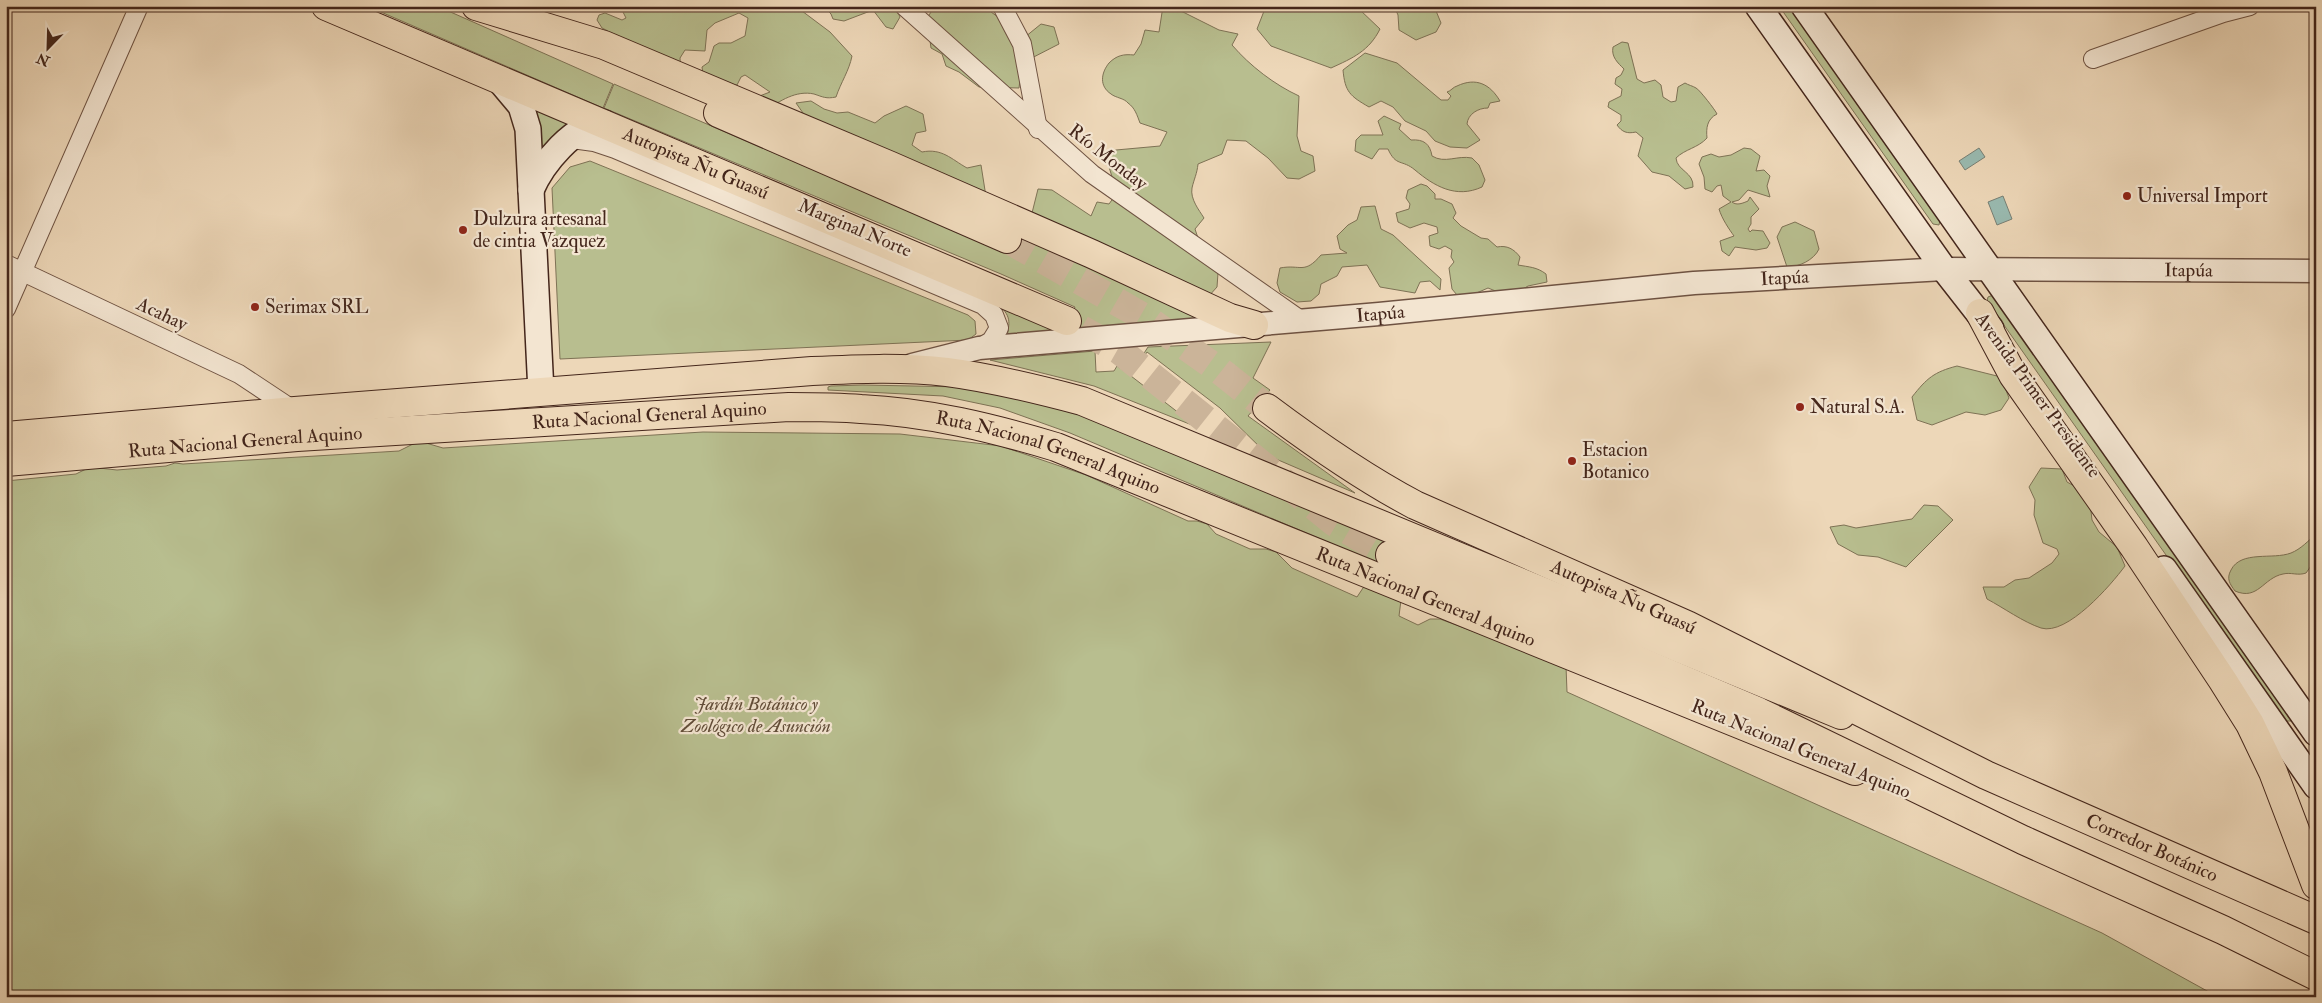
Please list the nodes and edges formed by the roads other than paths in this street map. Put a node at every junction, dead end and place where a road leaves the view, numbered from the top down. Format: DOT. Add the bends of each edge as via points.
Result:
graph roads {
  1 [pos="139,6"];
  2 [pos="326,6"];
  3 [pos="475,6"];
  4 [pos="904,6"];
  5 [pos="1002,6"];
  6 [pos="1758,6"];
  7 [pos="1804,6"];
  8 [pos="2250,6"];
  9 [pos="2222,10"];
  10 [pos="2093,59"];
  11 [pos="500,81"];
  12 [pos="604,124"];
  13 [pos="1038,128"];
  14 [pos="572,139"];
  15 [pos="531,190"];
  16 [pos="1007,239"];
  17 [pos="14,268"];
  18 [pos="1944,269"];
  19 [pos="1988,269"];
  20 [pos="2316,271"];
  21 [pos="6,309"];
  22 [pos="1980,314"];
  23 [pos="1067,321"];
  24 [pos="1302,321"];
  25 [pos="1254,325"];
  26 [pos="979,348"];
  27 [pos="893,369"];
  28 [pos="541,392"];
  29 [pos="1267,408"];
  30 [pos="295,411"];
  31 [pos="6,436"];
  32 [pos="6,462"];
  33 [pos="1390,555"];
  34 [pos="2316,733"];
  35 [pos="1986,775"];
  36 [pos="2316,786"];
  37 [pos="2023,840"];
  38 [pos="2316,885"];
  39 [pos="2309,914"];
  40 [pos="2316,976"];
  1 -- 17 [label="street"];
  2 -- 11 [label="highway, Autopista Ñu Guasú"];
  3 -- 16 [label="highway"];
  3 -- 25 [label="highway" via="604,45 891,166 1230,318"];
  4 -- 13 [label="street, Río Monday"];
  5 -- 13 [label="street" via="1022,44"];
  6 -- 18 [label="main road, Avenida Primer Presidente"];
  7 -- 19 [label="main road, Avenida Primer Presidente"];
  8 -- 9 [label="street"];
  9 -- 10 [label="street"];
  11 -- 12 [label="highway, Autopista Ñu Guasú"];
  11 -- 15 [label="main road" via="521,106 528,129"];
  12 -- 14 [label="main road" via="594,124"];
  12 -- 23 [label="highway, Autopista Ñu Guasú"];
  13 -- 24 [label="street, Río Monday" via="1092,174"];
  14 -- 15 [label="main road" via="556,150"];
  14 -- 26 [label="street, Marginal Norte" via="615,149 983,305 994,315 998,328 992,341"];
  15 -- 28 [label="main road"];
  17 -- 21 [label="street"];
  17 -- 30 [label="street, Acahay" via="239,374"];
  18 -- 19 [label="street, Itapúa"];
  18 -- 22 [label="main road, Avenida Primer Presidente"];
  18 -- 24 [label="street, Itapúa" via="1694,283"];
  19 -- 20 [label="street, Itapúa"];
  19 -- 34 [label="main road, Avenida Primer Presidente"];
  22 -- 36 [label="main road, Avenida Primer Presidente"];
  22 -- 38 [label="highway" via="2013,375 2151,571 2250,724 2273,772"];
  24 -- 25 [label="street, Itapúa"];
  25 -- 26 [label="street, Itapúa"];
  26 -- 27 [label="street, Itapúa"];
  27 -- 28 [label="highway, Ruta Nacional General Aquino" via="812,371"];
  27 -- 35 [label="highway, Ruta Nacional General Aquino" via="991,379 1082,401"];
  28 -- 30 [label="highway, Ruta Nacional General Aquino"];
  29 -- 35 [label="highway, Autopista Ñu Guasú" via="1333,458 1392,493 1687,624"];
  30 -- 31 [label="highway, Ruta Nacional General Aquino"];
  32 -- 37 [label="highway, Ruta Nacional General Aquino" via="297,437 789,407 862,409 931,417 1009,433 1056,448"];
  33 -- 37 [label="highway" via="1759,712"];
  35 -- 39 [label="highway, Corredor Botánico"];
  37 -- 40 [label="highway" via="2223,930"];
}
